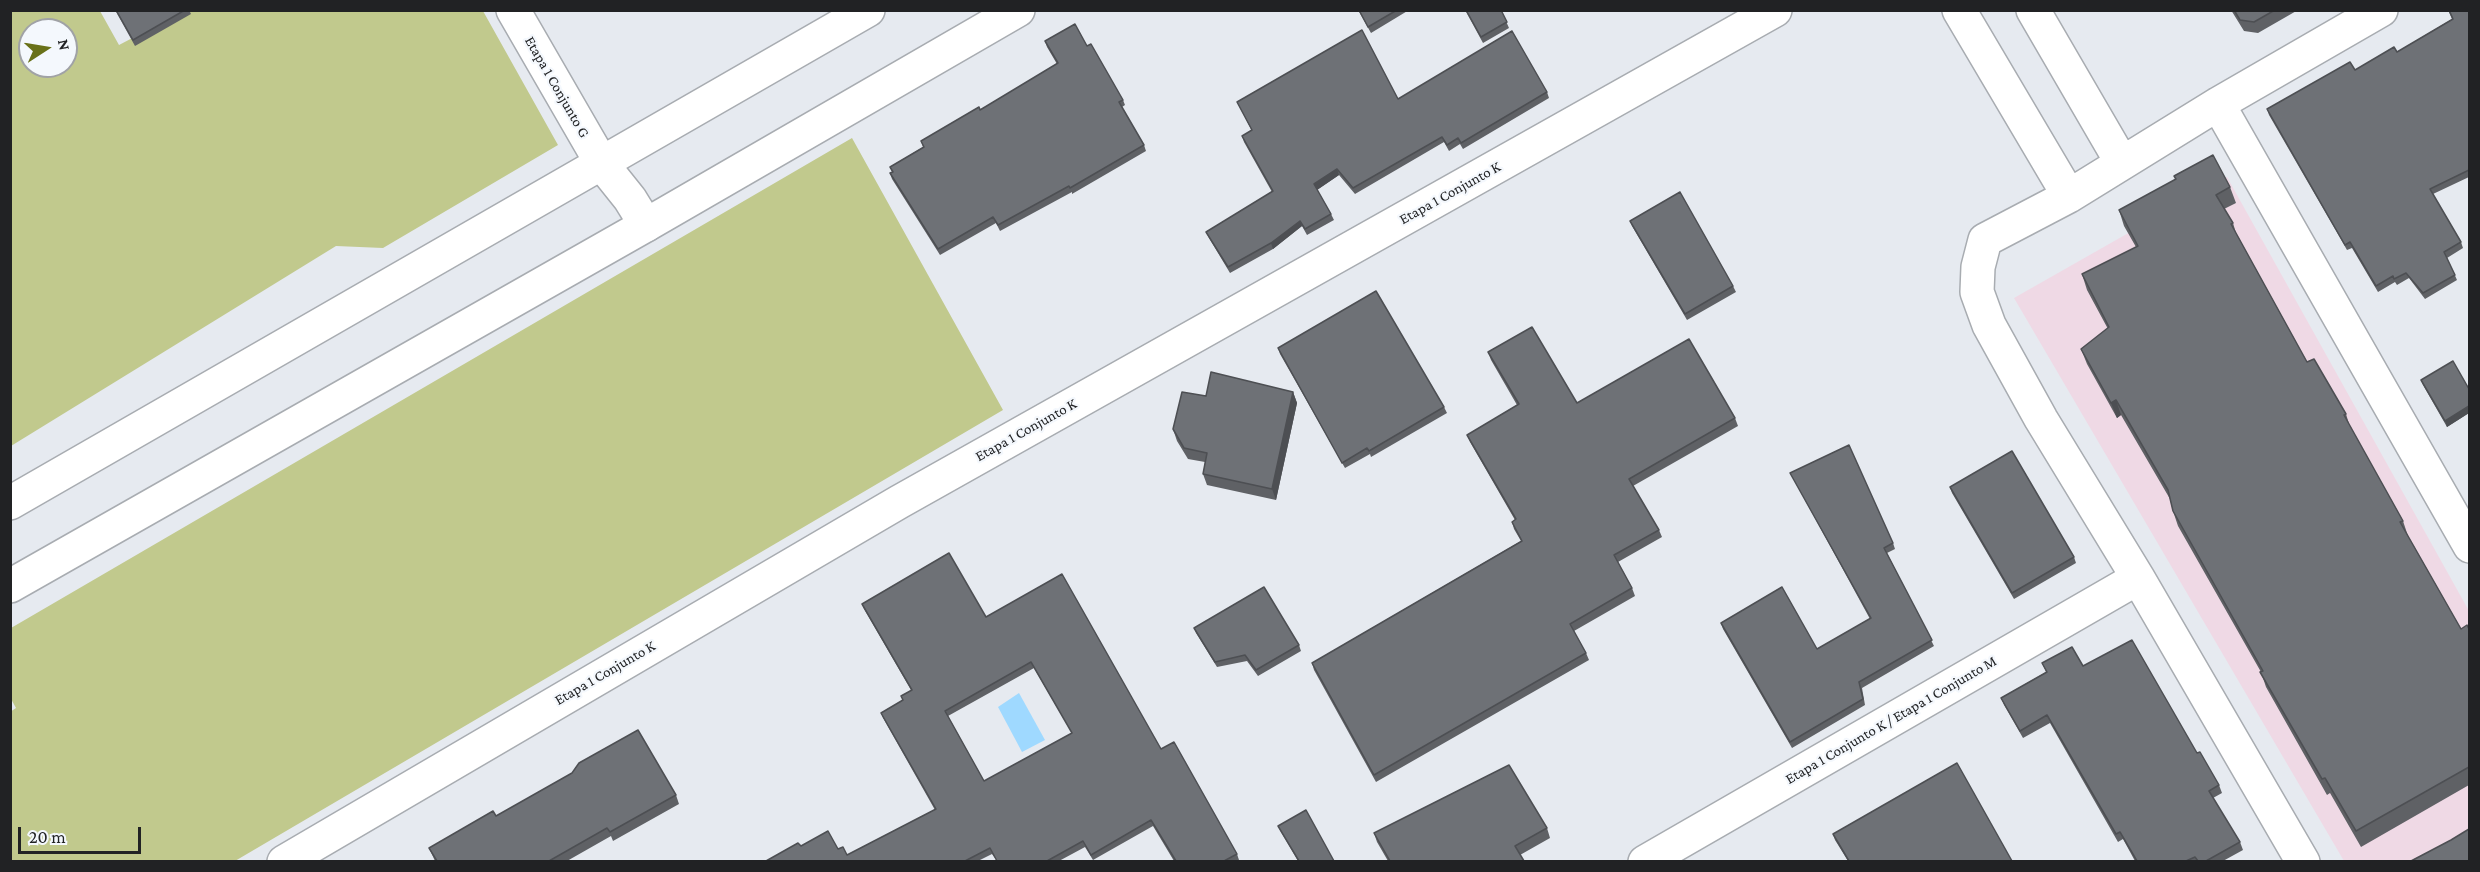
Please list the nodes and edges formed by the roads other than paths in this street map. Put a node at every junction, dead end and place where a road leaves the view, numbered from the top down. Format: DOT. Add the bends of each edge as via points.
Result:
graph roads {
  1 [pos="513,10"];
  2 [pos="868,10"];
  3 [pos="1018,10"];
  4 [pos="1775,10"];
  5 [pos="1959,10"];
  6 [pos="2033,10"];
  7 [pos="2381,10"];
  8 [pos="2218,104"];
  9 [pos="602,164"];
  10 [pos="2122,164"];
  11 [pos="2069,196"];
  12 [pos="646,225"];
  13 [pos="10,503"];
  14 [pos="2469,546"];
  15 [pos="2138,578"];
  16 [pos="10,586"];
  17 [pos="284,861"];
  18 [pos="1645,861"];
  19 [pos="2303,861"];
  1 -- 9 [label="street, Etapa 1 Conjunto G"];
  2 -- 9 [label="street"];
  3 -- 12 [label="street"];
  4 -- 17 [label="street, Etapa 1 Conjunto K" via="899,502"];
  5 -- 11 [label="street"];
  6 -- 10 [label="street"];
  7 -- 8 [label="street"];
  8 -- 10 [label="street"];
  8 -- 14 [label="street"];
  9 -- 12 [label="street, Etapa 1 Conjunto G"];
  9 -- 13 [label="street"];
  10 -- 11 [label="street"];
  11 -- 15 [label="street" via="1985,240 1977,267 1977,292 1989,325 2041,419"];
  12 -- 16 [label="street"];
  15 -- 18 [label="street, Etapa 1 Conjunto K / Etapa 1 Conjunto M"];
  15 -- 19 [label="street"];
}
